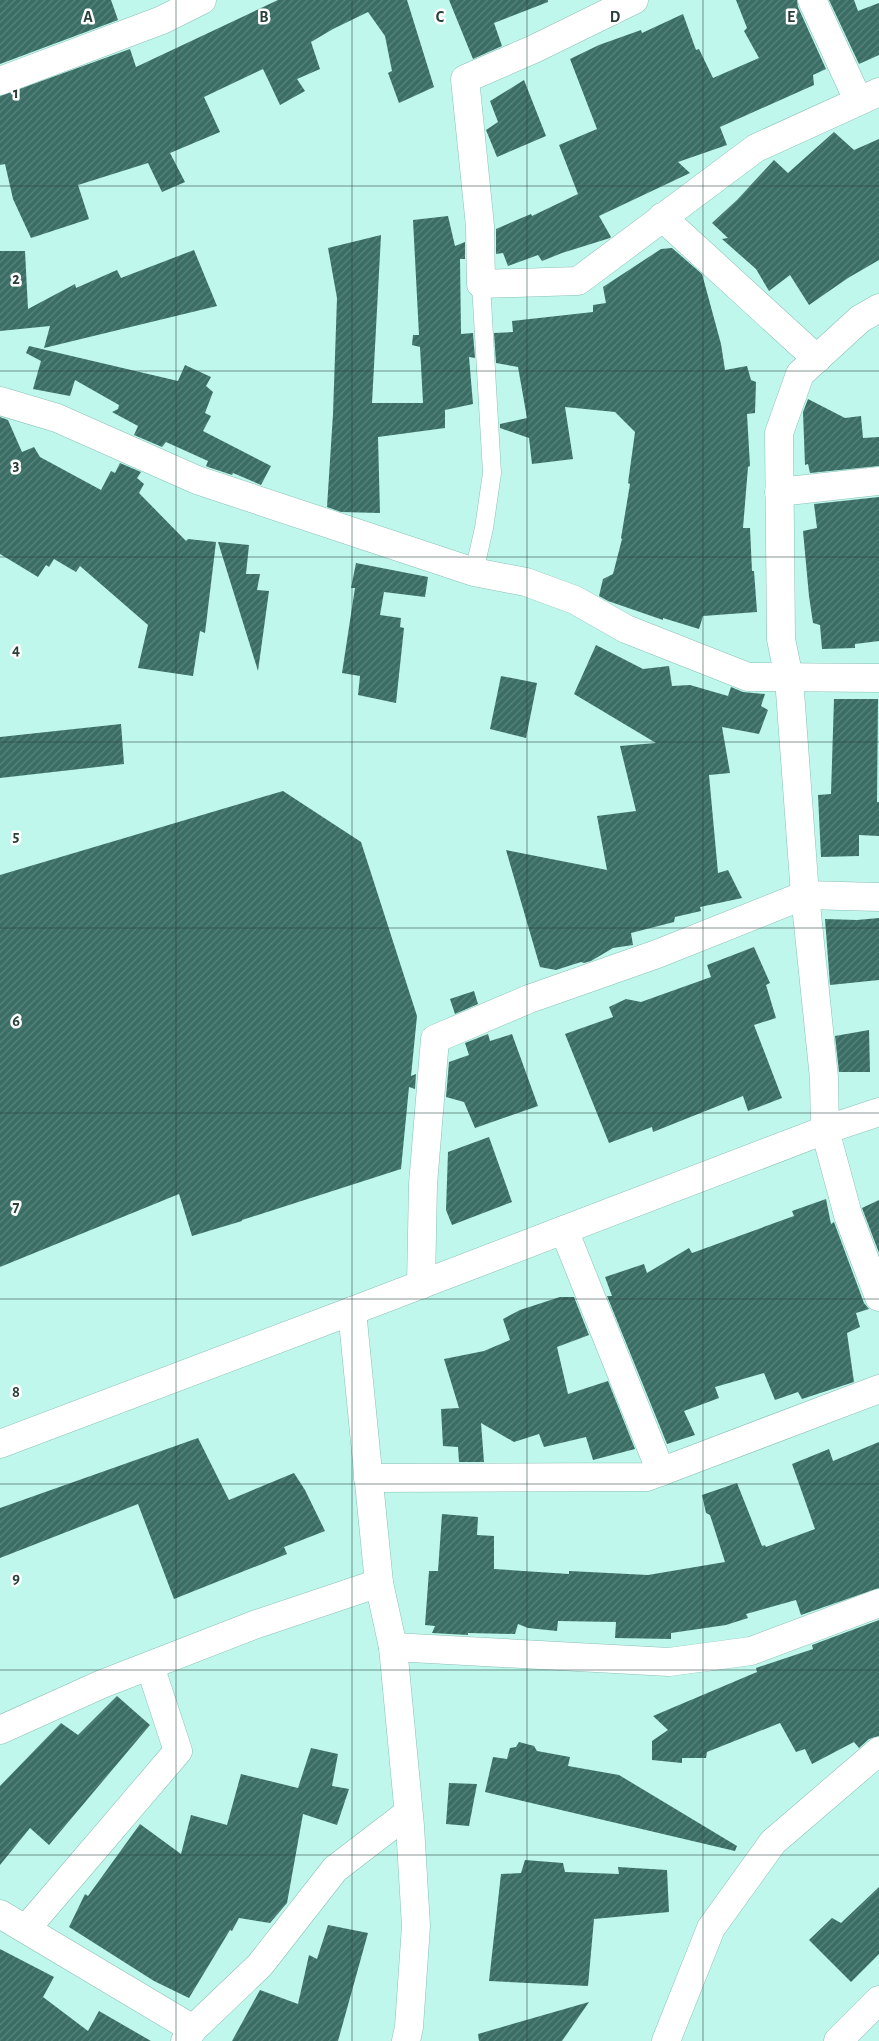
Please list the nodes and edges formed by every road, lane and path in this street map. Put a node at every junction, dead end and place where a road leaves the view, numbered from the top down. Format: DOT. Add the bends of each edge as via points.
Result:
graph roads {
  1 [pos="202,0"];
  2 [pos="634,0"];
  3 [pos="812,0"];
  4 [pos="0,81"];
  5 [pos="868,96"];
  6 [pos="662,217"];
  7 [pos="481,284"];
  8 [pos="879,308"];
  9 [pos="817,359"];
  10 [pos="0,401"];
  11 [pos="879,481"];
  12 [pos="779,492"];
  13 [pos="474,572"];
  14 [pos="789,678"];
  15 [pos="879,678"];
  16 [pos="805,895"];
  17 [pos="879,897"];
  18 [pos="879,1112"];
  19 [pos="825,1130"];
  20 [pos="564,1230"];
  21 [pos="421,1285"];
  22 [pos="879,1296"];
  23 [pos="352,1312"];
  24 [pos="879,1390"];
  25 [pos="0,1444"];
  26 [pos="661,1472"];
  27 [pos="368,1478"];
  28 [pos="379,1583"];
  29 [pos="879,1603"];
  30 [pos="393,1647"];
  31 [pos="150,1666"];
  32 [pos="1,1726"];
  33 [pos="879,1751"];
  34 [pos="408,1813"];
  35 [pos="0,1914"];
  36 [pos="26,1929"];
  37 [pos="879,2000"];
  38 [pos="189,2035"];
  39 [pos="406,2041"];
  40 [pos="666,2041"];
  41 [pos="838,2041"];
  1 -- 4 [label="street" via="162,20"];
  2 -- 7 [label="street" via="465,79 480,226"];
  3 -- 5 [label="street"];
  5 -- 6 [label="street" via="756,148"];
  6 -- 7 [label="street" via="578,281"];
  6 -- 9 [label="street"];
  7 -- 13 [label="lane" via="492,473"];
  8 -- 9 [label="street" via="860,319"];
  9 -- 12 [label="street" via="800,374 779,432"];
  10 -- 13 [label="street" via="57,418 197,480"];
  11 -- 12 [label="street"];
  12 -- 14 [label="street" via="781,639"];
  13 -- 14 [label="street" via="526,582 575,600 626,629 748,677"];
  14 -- 15 [label="street"];
  14 -- 16 [label="street"];
  16 -- 17 [label="street"];
  16 -- 19 [label="street" via="824,1078"];
  16 -- 21 [label="street" via="657,954 529,998 435,1039 424,1184"];
  18 -- 19 [label="street"];
  19 -- 20 [label="street"];
  19 -- 22 [label="street" via="848,1215"];
  20 -- 21 [label="street"];
  20 -- 26 [label="street"];
  21 -- 23 [label="street"];
  23 -- 25 [label="street"];
  23 -- 27 [label="street"];
  24 -- 26 [label="street"];
  26 -- 27 [label="street" via="647,1477"];
  27 -- 28 [label="street"];
  28 -- 30 [label="street"];
  28 -- 31 [label="street" via="254,1625"];
  29 -- 30 [label="street" via="751,1651 669,1662"];
  30 -- 34 [label="street"];
  31 -- 32 [label="street"];
  31 -- 36 [label="street" via="178,1751"];
  33 -- 40 [label="street" via="773,1842 711,1928"];
  34 -- 38 [label="street" via="335,1869 260,1965"];
  34 -- 39 [label="street" via="416,1926"];
  35 -- 36 [label="street"];
  36 -- 38 [label="street"];
  37 -- 41 [label="street"];
}
